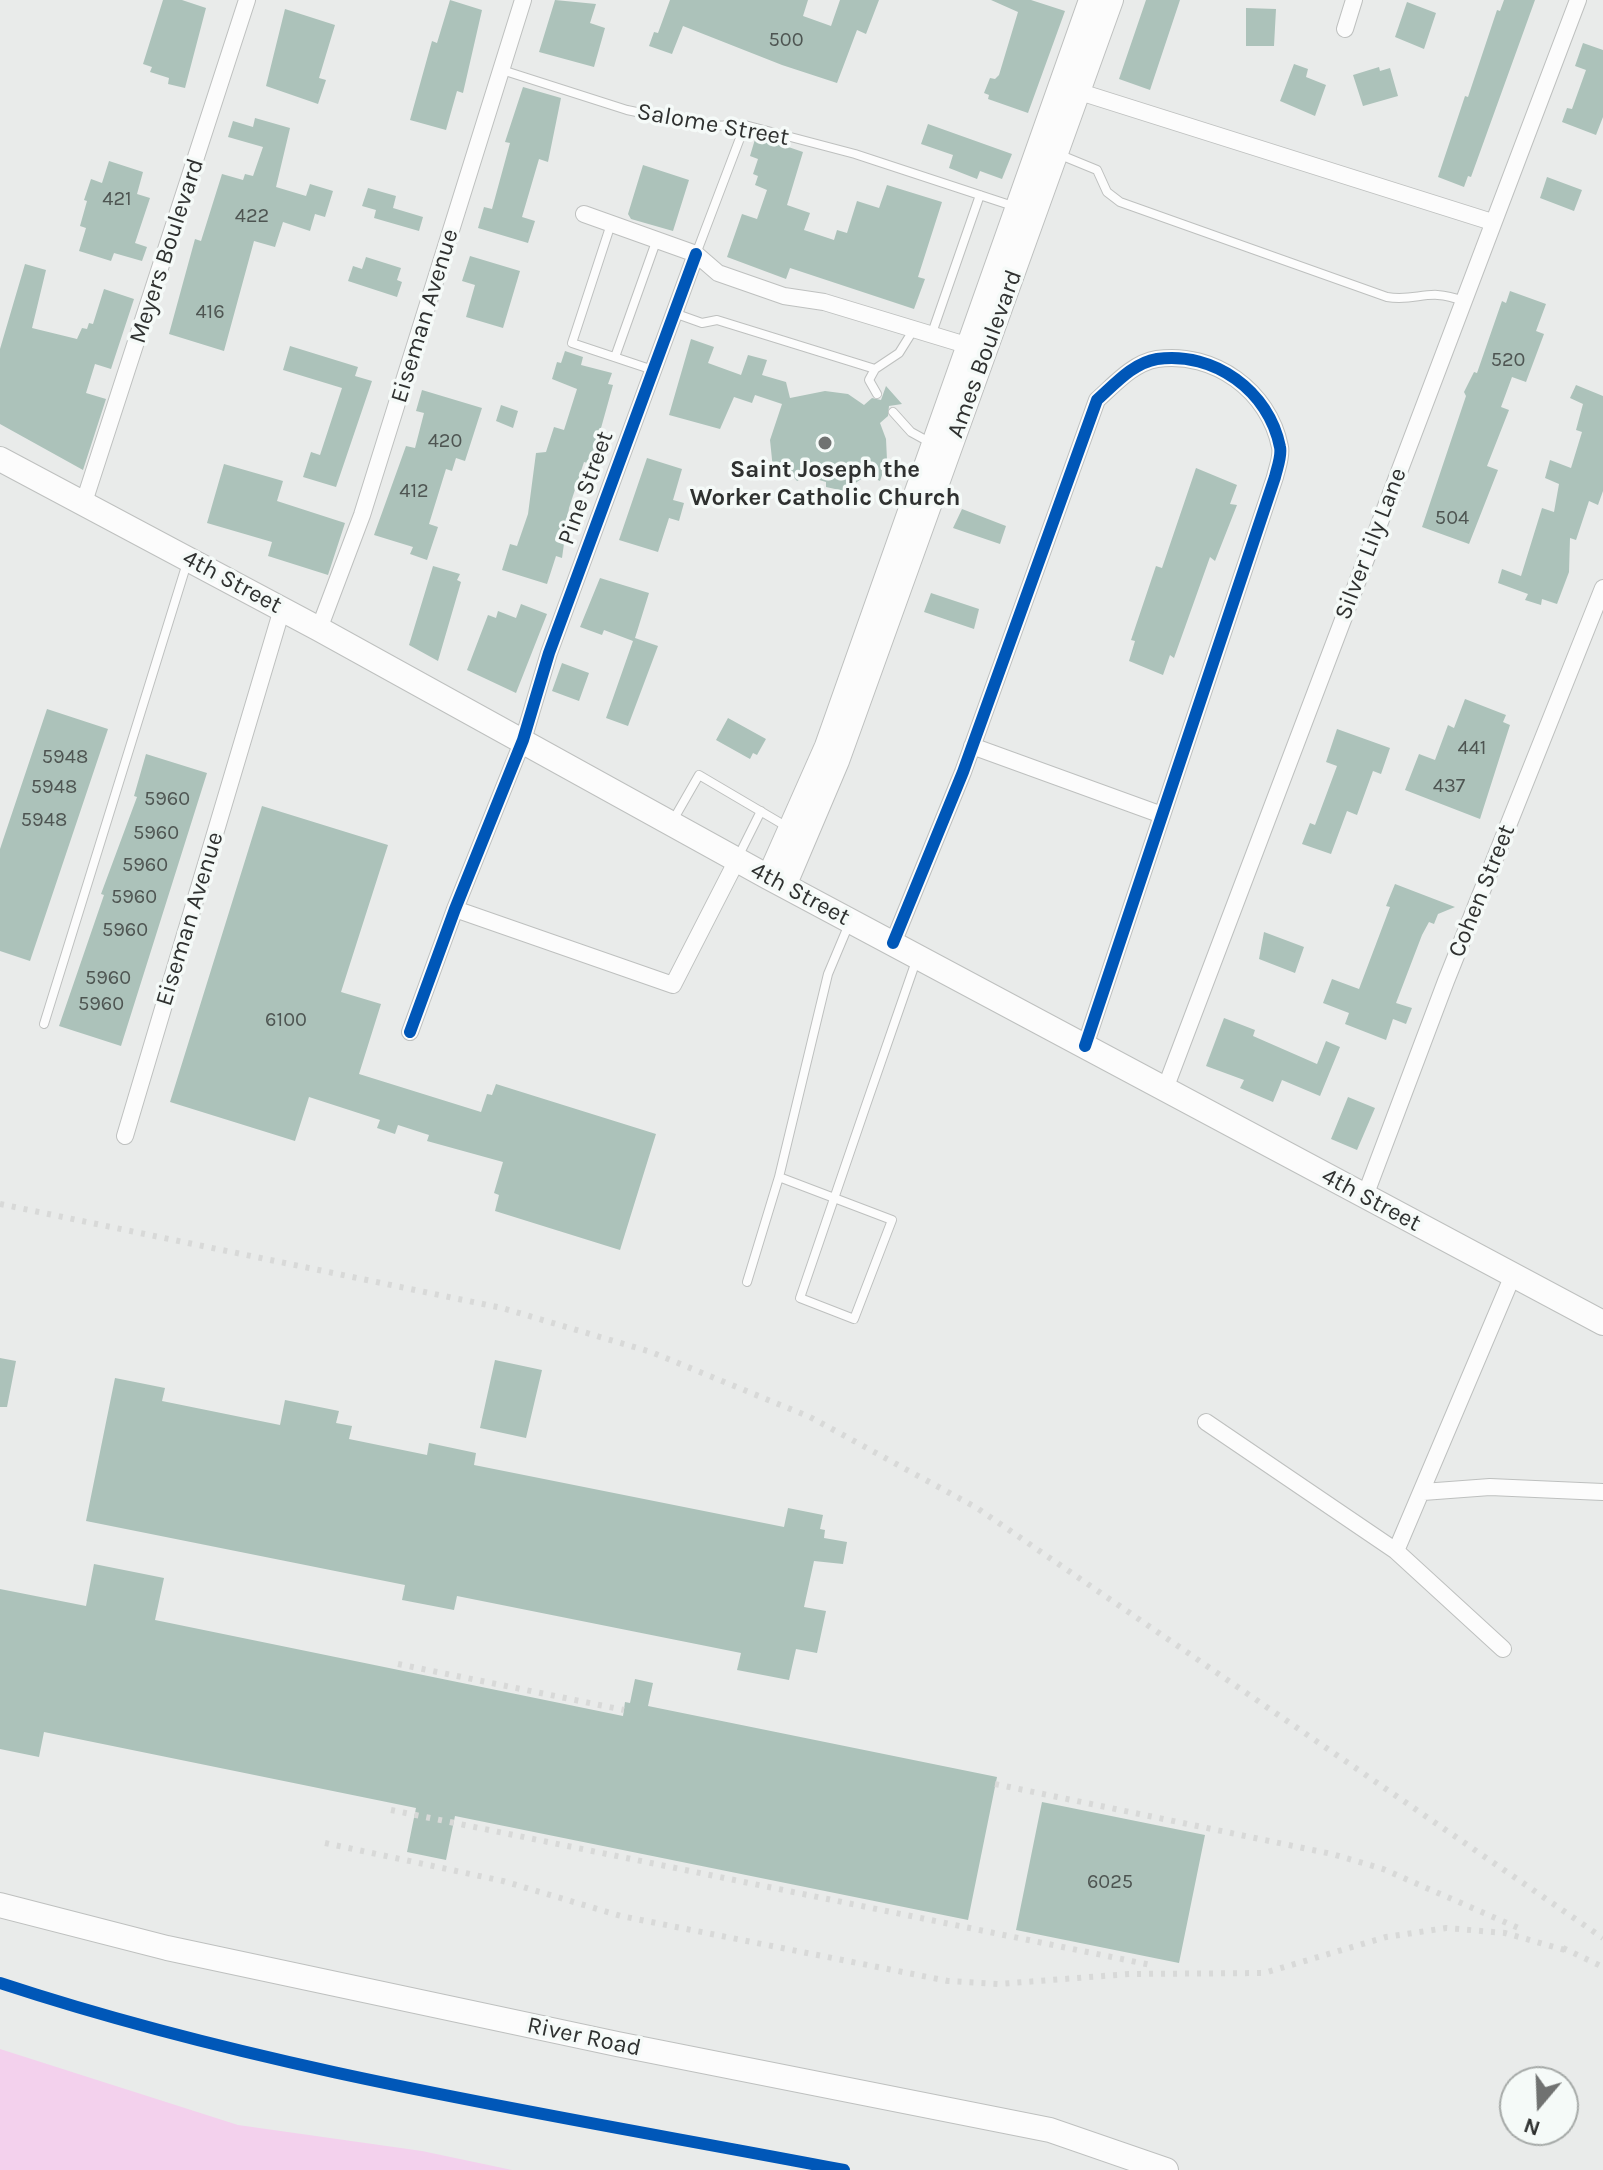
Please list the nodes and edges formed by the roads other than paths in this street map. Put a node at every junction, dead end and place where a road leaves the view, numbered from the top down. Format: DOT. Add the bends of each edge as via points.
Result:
graph roads {
  1 [pos="247,0"];
  2 [pos="523,0"];
  3 [pos="1090,0"];
  4 [pos="1112,0"];
  5 [pos="1354,0"];
  6 [pos="1578,0"];
  7 [pos="1345,29"];
  8 [pos="501,70"];
  9 [pos="1080,92"];
  10 [pos="745,125"];
  11 [pos="1057,153"];
  12 [pos="980,195"];
  13 [pos="1026,210"];
  14 [pos="584,214"];
  15 [pos="1492,222"];
  16 [pos="611,223"];
  17 [pos="657,239"];
  18 [pos="696,254"];
  19 [pos="1463,301"];
  20 [pos="674,313"];
  21 [pos="915,328"];
  22 [pos="932,333"];
  23 [pos="966,345"];
  24 [pos="615,357"];
  25 [pos="875,369"];
  26 [pos="653,370"];
  27 [pos="877,394"];
  28 [pos="893,412"];
  29 [pos="932,444"];
  30 [pos="0,459"];
  31 [pos="84,502"];
  32 [pos="189,559"];
  33 [pos="1603,588"];
  34 [pos="282,609"];
  35 [pos="319,629"];
  36 [pos="523,740"];
  37 [pos="972,746"];
  38 [pos="761,811"];
  39 [pos="1162,815"];
  40 [pos="671,823"];
  41 [pos="790,828"];
  42 [pos="737,860"];
  43 [pos="776,881"];
  44 [pos="455,909"];
  45 [pos="850,921"];
  46 [pos="893,943"];
  47 [pos="917,956"];
  48 [pos="44,1024"];
  49 [pos="410,1032"];
  50 [pos="1085,1046"];
  51 [pos="1165,1089"];
  52 [pos="125,1136"];
  53 [pos="779,1177"];
  54 [pos="1365,1196"];
  55 [pos="834,1198"];
  56 [pos="1513,1275"];
  57 [pos="747,1282"];
  58 [pos="1603,1323"];
  59 [pos="1206,1422"];
  60 [pos="1423,1492"];
  61 [pos="1603,1492"];
  62 [pos="1396,1551"];
  63 [pos="1503,1649"];
  64 [pos="0,1905"];
  65 [pos="1166,2170"];
  1 -- 31 [label="street, Meyers Boulevard"];
  2 -- 8 [label="street, Eiseman Avenue"];
  3 -- 13 [label="street, Ames Boulevard"];
  4 -- 9 [label="street, Ames Boulevard"];
  5 -- 7 [label="street"];
  6 -- 15 [label="street, Silver Lily Lane"];
  8 -- 10 [label="lane, Salome Street" via="627,110 704,126"];
  8 -- 35 [label="street, Eiseman Avenue" via="362,515"];
  9 -- 11 [label="street, Ames Boulevard"];
  9 -- 15 [label="street"];
  10 -- 12 [label="lane, Salome Street"];
  10 -- 18 [label="lane"];
  11 -- 13 [label="street, Ames Boulevard"];
  11 -- 19 [label="lane" via="1097,170 1107,192 1135,207 1387,297 1431,292"];
  12 -- 13 [label="lane, Salome Street"];
  12 -- 22 [label="lane"];
  13 -- 23 [label="street, Ames Boulevard"];
  13 -- 43 [label="street, Ames Boulevard" via="838,761"];
  14 -- 16 [label="street"];
  15 -- 19 [label="street, Silver Lily Lane"];
  16 -- 17 [label="street"];
  16 -- 24 [label="lane" via="572,343"];
  17 -- 18 [label="street"];
  17 -- 24 [label="lane"];
  18 -- 20 [label="street, Pine Street"];
  18 -- 21 [label="street" via="718,273 784,296"];
  19 -- 51 [label="street, Silver Lily Lane"];
  20 -- 25 [label="lane" via="702,323 717,320"];
  20 -- 26 [label="street, Pine Street"];
  21 -- 22 [label="street"];
  21 -- 25 [label="lane" via="899,353"];
  22 -- 23 [label="street"];
  23 -- 29 [label="street, Ames Boulevard"];
  24 -- 26 [label="lane"];
  25 -- 27 [label="lane" via="869,380"];
  26 -- 36 [label="street, Pine Street" via="549,653"];
  28 -- 29 [label="lane" via="911,432"];
  29 -- 41 [label="street, Ames Boulevard" via="826,746"];
  30 -- 31 [label="main road, 4th Street"];
  31 -- 32 [label="main road, 4th Street"];
  32 -- 34 [label="main road, 4th Street"];
  32 -- 48 [label="lane"];
  33 -- 54 [label="street, Cohen Street"];
  34 -- 35 [label="main road, 4th Street"];
  34 -- 52 [label="street, Eiseman Avenue"];
  35 -- 36 [label="main road, 4th Street"];
  36 -- 40 [label="main road, 4th Street"];
  36 -- 44 [label="street, Pine Street"];
  37 -- 39 [label="street"];
  37 -- 39 [label="street" via="1097,400 1132,369 1156,359 1193,360 1249,387 1269,416 1281,450"];
  37 -- 46 [label="street"];
  38 -- 40 [label="lane" via="699,775"];
  38 -- 41 [label="lane"];
  38 -- 42 [label="lane"];
  39 -- 50 [label="street"];
  40 -- 42 [label="main road, 4th Street"];
  41 -- 43 [label="street, Ames Boulevard"];
  42 -- 43 [label="main road, 4th Street"];
  42 -- 44 [label="street" via="673,985"];
  43 -- 45 [label="main road, 4th Street"];
  44 -- 49 [label="street, Pine Street"];
  45 -- 46 [label="main road, 4th Street"];
  45 -- 53 [label="lane" via="828,974"];
  46 -- 47 [label="main road, 4th Street"];
  47 -- 50 [label="main road, 4th Street"];
  47 -- 55 [label="lane"];
  50 -- 51 [label="main road, 4th Street"];
  51 -- 54 [label="main road, 4th Street"];
  53 -- 55 [label="lane"];
  53 -- 57 [label="lane"];
  54 -- 56 [label="main road, 4th Street"];
  55 -- 55 [label="lane" via="800,1298 854,1319 892,1220"];
  56 -- 58 [label="main road, 4th Street"];
  56 -- 60 [label="street"];
  59 -- 62 [label="street"];
  60 -- 61 [label="street" via="1490,1487"];
  60 -- 62 [label="street"];
  62 -- 63 [label="street"];
  64 -- 65 [label="main road, River Road" via="182,1952 1050,2130"];
}
